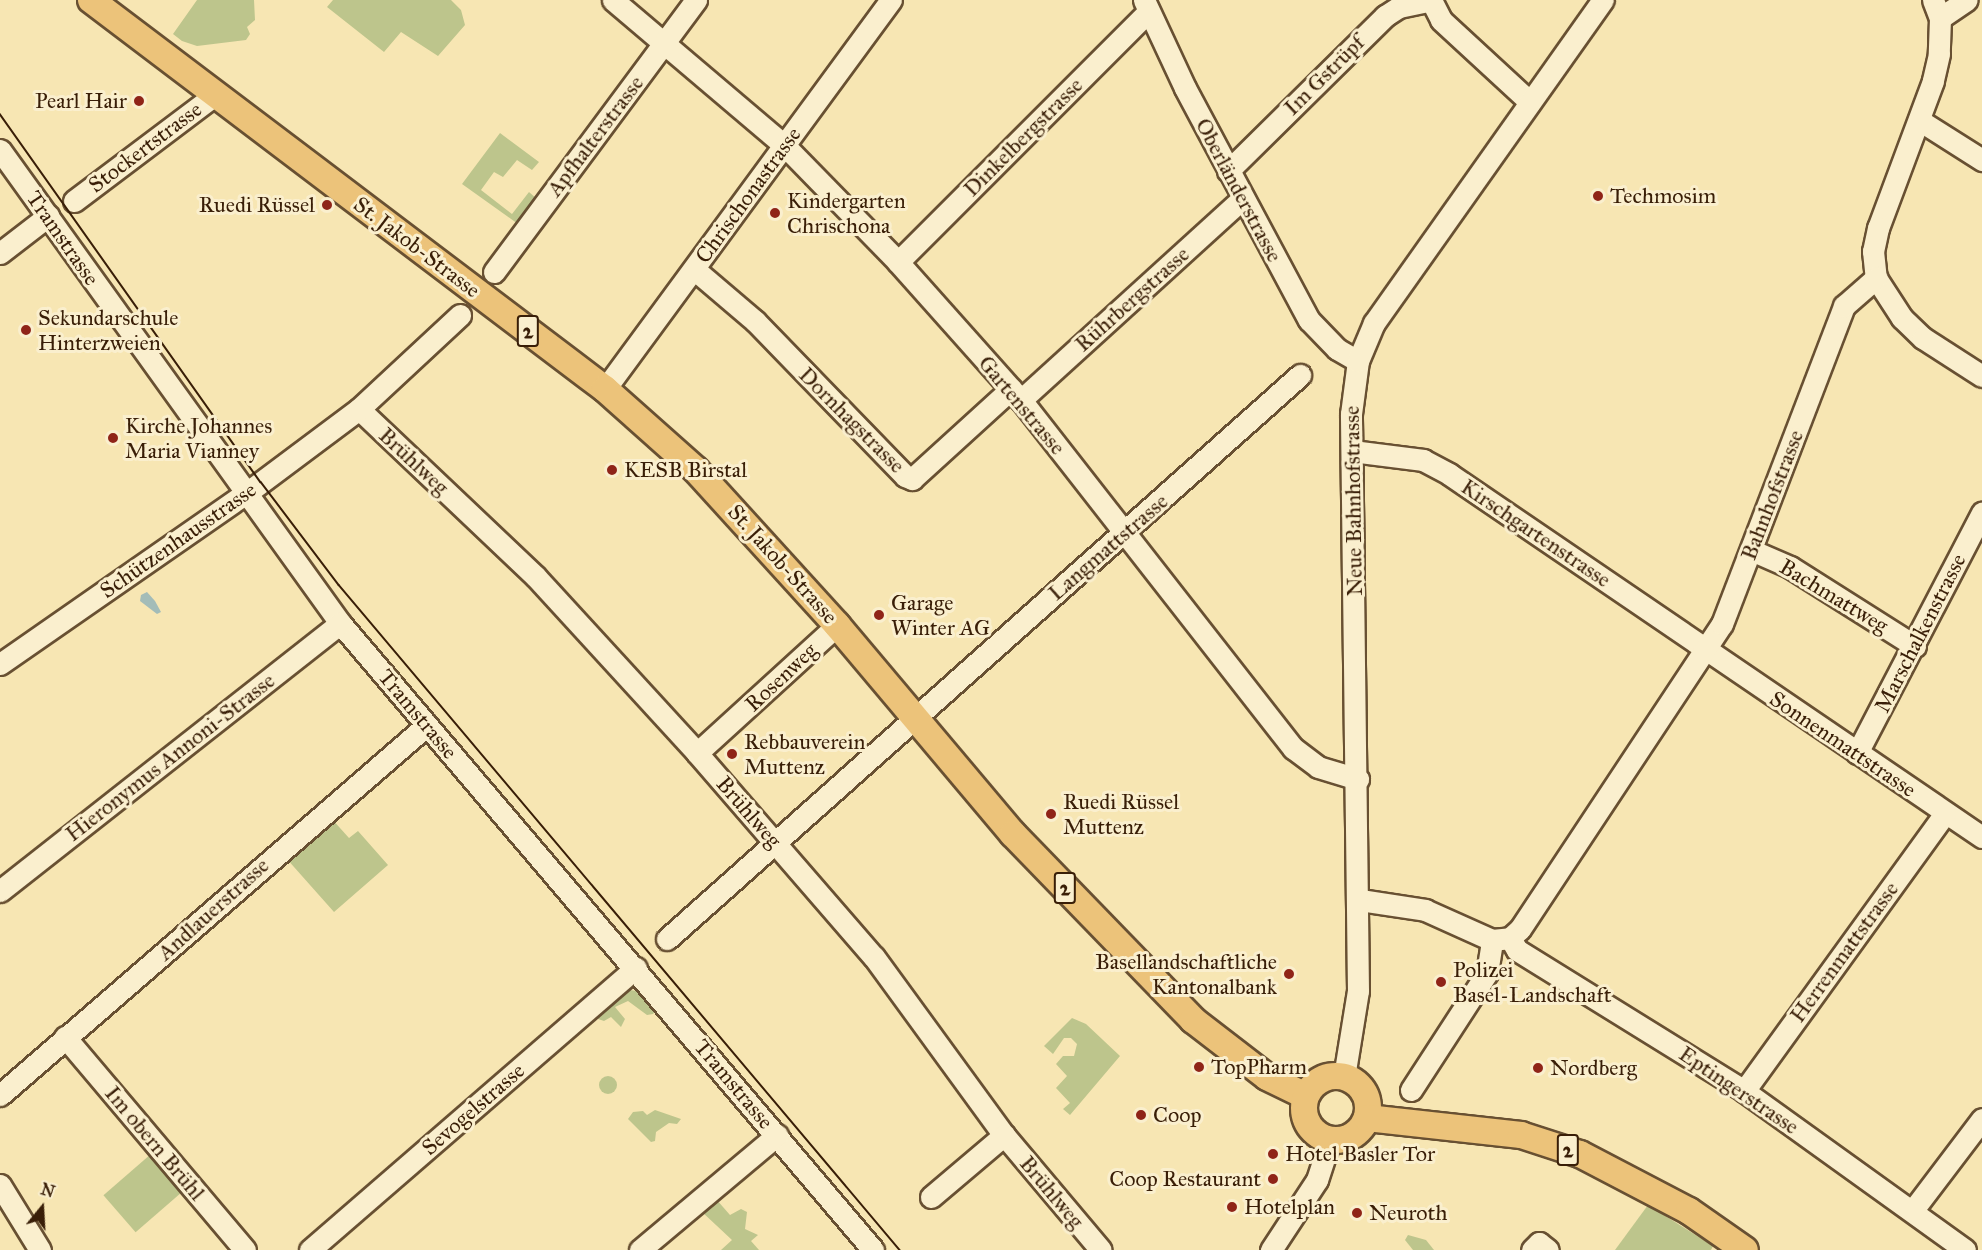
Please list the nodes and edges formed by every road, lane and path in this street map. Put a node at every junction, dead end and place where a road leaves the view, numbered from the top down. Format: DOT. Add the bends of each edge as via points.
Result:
graph roads {
  1 [pos="91,0"];
  2 [pos="613,0"];
  3 [pos="696,0"];
  4 [pos="891,0"];
  5 [pos="1431,0"];
  6 [pos="1603,0"];
  7 [pos="1967,0"];
  8 [pos="1146,6"];
  9 [pos="1936,9"];
  10 [pos="665,42"];
  11 [pos="216,94"];
  12 [pos="1530,102"];
  13 [pos="1919,120"];
  14 [pos="784,145"];
  15 [pos="0,150"];
  16 [pos="1982,160"];
  17 [pos="1228,171"];
  18 [pos="1242,199"];
  19 [pos="74,201"];
  20 [pos="48,216"];
  21 [pos="0,253"];
  22 [pos="898,262"];
  23 [pos="694,269"];
  24 [pos="494,272"];
  25 [pos="1876,278"];
  26 [pos="460,315"];
  27 [pos="1358,361"];
  28 [pos="1300,375"];
  29 [pos="1982,376"];
  30 [pos="605,389"];
  31 [pos="1016,394"];
  32 [pos="358,409"];
  33 [pos="1352,451"];
  34 [pos="246,493"];
  35 [pos="1982,513"];
  36 [pos="1126,532"];
  37 [pos="1751,550"];
  38 [pos="340,623"];
  39 [pos="837,625"];
  40 [pos="1915,646"];
  41 [pos="1706,650"];
  42 [pos="0,664"];
  43 [pos="914,717"];
  44 [pos="427,724"];
  45 [pos="697,753"];
  46 [pos="1857,753"];
  47 [pos="1358,779"];
  48 [pos="1945,813"];
  49 [pos="1982,837"];
  50 [pos="775,842"];
  51 [pos="0,891"];
  52 [pos="1360,900"];
  53 [pos="667,939"];
  54 [pos="1501,939"];
  55 [pos="636,968"];
  56 [pos="65,1037"];
  57 [pos="1344,1077"];
  58 [pos="1411,1090"];
  59 [pos="1744,1092"];
  60 [pos="0,1095"];
  61 [pos="1306,1095"];
  62 [pos="1367,1118"];
  63 [pos="1982,1119"];
  64 [pos="777,1135"];
  65 [pos="1004,1135"];
  66 [pos="1330,1140"];
  67 [pos="0,1185"];
  68 [pos="931,1197"];
  69 [pos="1913,1210"];
  70 [pos="40,1250"];
  71 [pos="245,1250"];
  72 [pos="310,1250"];
  73 [pos="640,1250"];
  74 [pos="873,1250"];
  75 [pos="1101,1250"];
  76 [pos="1270,1250"];
  77 [pos="1744,1250"];
  78 [pos="1965,1250"];
  1 -- 11 [label="main road, St. Jakob-Strasse / 2"];
  2 -- 10 [label="street, Gartenstrasse"];
  3 -- 10 [label="street, Apfhalterstrasse"];
  4 -- 14 [label="street, Chrischonastrasse"];
  5 -- 12 [label="street" via="1441,20"];
  5 -- 17 [label="street, Im Gstrüpf" via="1399,7 1385,16"];
  6 -- 12 [label="street, Neue Bahnhofstrasse"];
  7 -- 9 [label="street"];
  8 -- 17 [label="street, Oberländerstrasse"];
  8 -- 22 [label="street, Dinkelbergstrasse"];
  9 -- 13 [label="street" via="1939,54"];
  10 -- 14 [label="street, Gartenstrasse"];
  10 -- 24 [label="street, Apfhalterstrasse"];
  11 -- 19 [label="street, Stockertstrasse"];
  11 -- 30 [label="main road, St. Jakob-Strasse / 2"];
  12 -- 27 [label="street, Neue Bahnhofstrasse" via="1374,324"];
  13 -- 16 [label="street"];
  13 -- 25 [label="street" via="1878,228 1873,251"];
  14 -- 22 [label="street, Gartenstrasse"];
  14 -- 23 [label="street, Chrischonastrasse"];
  15 -- 20 [label="street, Tramstrasse"];
  17 -- 18 [label="street, Oberländerstrasse"];
  18 -- 27 [label="street, Oberländerstrasse" via="1309,320 1337,349"];
  18 -- 31 [label="street, Rührbergstrasse"];
  20 -- 21 [label="street"];
  20 -- 34 [label="street, Tramstrasse"];
  22 -- 31 [label="street, Gartenstrasse"];
  23 -- 30 [label="street, Chrischonastrasse"];
  23 -- 31 [label="street, Dornhagstrasse" via="755,321 905,476 912,478"];
  25 -- 29 [label="street" via="1902,318 1923,338"];
  25 -- 37 [label="street, Bahnhofstrasse" via="1844,306"];
  26 -- 32 [label="street, Schützenhausstrasse"];
  27 -- 33 [label="street, Neue Bahnhofstrasse" via="1351,391"];
  28 -- 36 [label="street, Langmattstrasse"];
  30 -- 39 [label="main road, St. Jakob-Strasse / 2" via="696,470"];
  31 -- 36 [label="street, Gartenstrasse"];
  32 -- 34 [label="street, Schützenhausstrasse"];
  32 -- 45 [label="street, Brühlweg" via="536,577"];
  33 -- 41 [label="street, Kirschgartenstrasse" via="1423,460 1449,474"];
  33 -- 47 [label="street, Neue Bahnhofstrasse"];
  34 -- 38 [label="street, Tramstrasse"];
  34 -- 42 [label="street, Schützenhausstrasse"];
  35 -- 40 [label="street, Marschalkenstrasse"];
  36 -- 43 [label="street, Langmattstrasse"];
  36 -- 47 [label="street, Gartenstrasse" via="1293,748 1318,767"];
  37 -- 40 [label="street, Bachmattweg" via="1790,567"];
  37 -- 41 [label="street, Bahnhofstrasse" via="1722,624"];
  38 -- 44 [label="street, Tramstrasse"];
  38 -- 51 [label="street, Hieronymus Annoni-Strasse"];
  39 -- 43 [label="main road, St. Jakob-Strasse / 2"];
  39 -- 45 [label="street, Rosenweg"];
  40 -- 46 [label="street, Marschalkenstrasse"];
  41 -- 46 [label="street, Sonnenmattstrasse"];
  41 -- 54 [label="street, Bahnhofstrasse" via="1520,929"];
  43 -- 50 [label="street"];
  43 -- 61 [label="main road, St. Jakob-Strasse / 2" via="1013,834 1193,1020 1268,1077"];
  44 -- 55 [label="street, Tramstrasse"];
  44 -- 56 [label="street, Andlauerstrasse"];
  45 -- 50 [label="street, Brühlweg"];
  46 -- 48 [label="street, Sonnenmattstrasse"];
  47 -- 52 [label="street, Neue Bahnhofstrasse"];
  48 -- 49 [label="street, Sonnenmattstrasse"];
  48 -- 59 [label="street, Herrenmattstrasse"];
  50 -- 53 [label="street"];
  50 -- 65 [label="street, Brühlweg" via="874,957"];
  52 -- 54 [label="street" via="1425,910"];
  52 -- 57 [label="street, Neue Bahnhofstrasse" via="1358,991"];
  54 -- 58 [label="street" via="1487,973"];
  54 -- 59 [label="street, Eptingerstrasse"];
  55 -- 64 [label="street, Tramstrasse"];
  55 -- 72 [label="street, Sevogelstrasse"];
  56 -- 60 [label="street, Andlauerstrasse"];
  56 -- 71 [label="street, Im obern Brühl"];
  57 -- 61 [label="main road" via="1326,1078"];
  57 -- 62 [label="main road" via="1362,1089"];
  59 -- 69 [label="street, Eptingerstrasse"];
  61 -- 66 [label="main road" via="1308,1124"];
  62 -- 66 [label="main road" via="1356,1133"];
  62 -- 77 [label="main road, 2" via="1521,1135 1580,1154 1689,1211"];
  63 -- 69 [label="street"];
  64 -- 73 [label="street"];
  64 -- 74 [label="street, Tramstrasse"];
  65 -- 68 [label="street"];
  65 -- 75 [label="street, Brühlweg"];
  66 -- 76 [label="street" via="1317,1180"];
  67 -- 70 [label="street"];
  69 -- 78 [label="street, Eptingerstrasse"];
}
